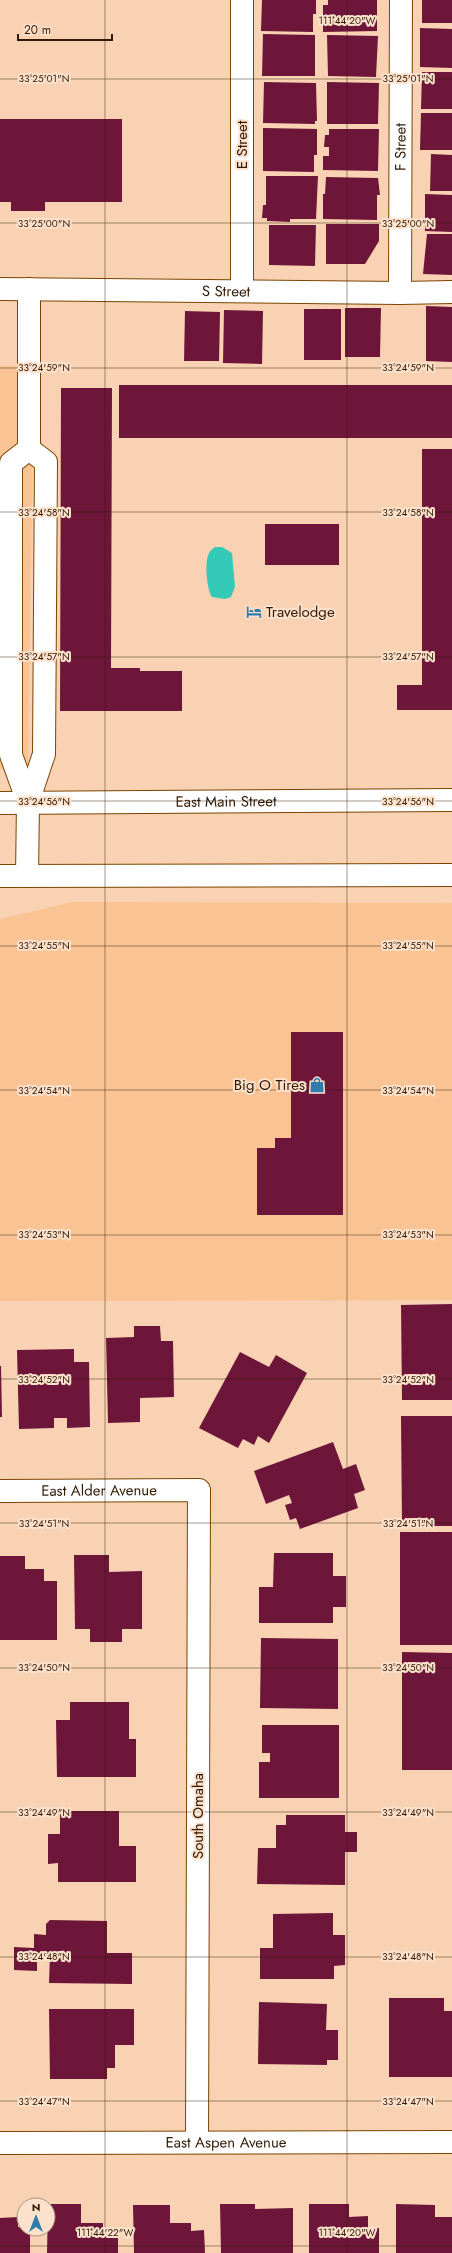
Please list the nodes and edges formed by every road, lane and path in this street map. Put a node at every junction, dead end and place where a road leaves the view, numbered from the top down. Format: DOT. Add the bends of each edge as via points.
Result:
graph roads {
  1 [pos="242,0"];
  2 [pos="401,0"];
  3 [pos="29,288"];
  4 [pos="0,289"];
  5 [pos="242,290"];
  6 [pos="452,292"];
  7 [pos="400,293"];
  8 [pos="29,449"];
  9 [pos="452,800"];
  10 [pos="28,802"];
  11 [pos="0,803"];
  12 [pos="452,875"];
  13 [pos="0,876"];
  14 [pos="27,876"];
  15 [pos="199,1490"];
  16 [pos="0,1491"];
  17 [pos="197,2142"];
  18 [pos="452,2142"];
  19 [pos="0,2143"];
  1 -- 5 [label="street, E Street"];
  2 -- 7 [label="street, F Street"];
  3 -- 4 [label="street, S Street"];
  3 -- 5 [label="street, S Street"];
  3 -- 8 [label="street"];
  5 -- 7 [label="street, S Street"];
  6 -- 7 [label="street, S Street"];
  8 -- 10 [label="street" via="46,462 46,470 44,754"];
  8 -- 10 [label="street" via="11,463 11,755"];
  9 -- 10 [label="street, East Main Street"];
  10 -- 11 [label="street, East Main Street"];
  10 -- 14 [label="street"];
  12 -- 14 [label="street"];
  13 -- 14 [label="street"];
  15 -- 16 [label="street, East Alder Avenue"];
  15 -- 17 [label="street, South Omaha"];
  17 -- 18 [label="street, East Aspen Avenue"];
  17 -- 19 [label="street, East Aspen Avenue"];
}
